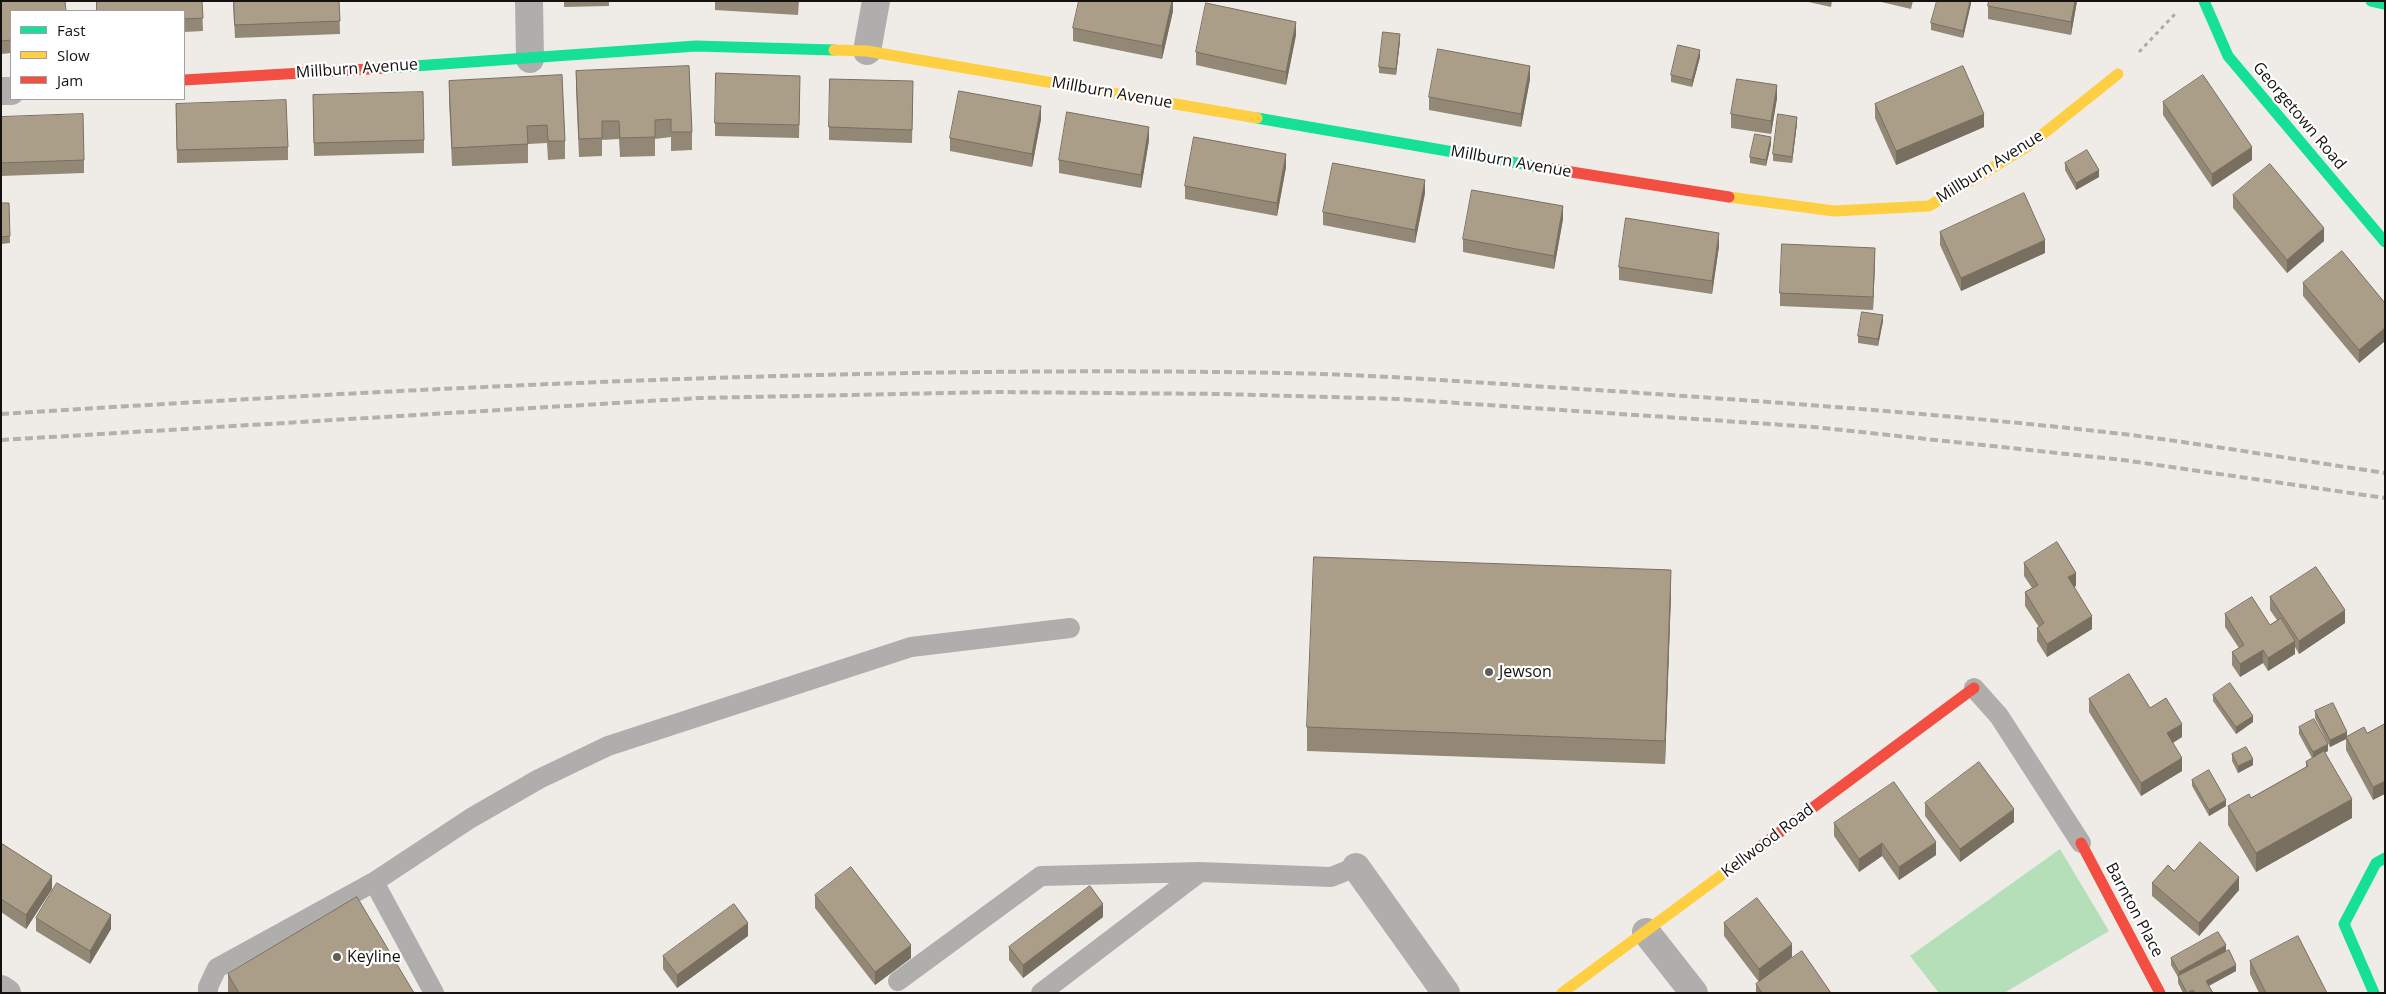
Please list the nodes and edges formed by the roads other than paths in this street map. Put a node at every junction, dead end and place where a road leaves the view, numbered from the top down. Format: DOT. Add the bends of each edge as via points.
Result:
graph roads {
  1 [pos="529,1"];
  2 [pos="876,1"];
  3 [pos="2204,1"];
  4 [pos="2371,1"];
  5 [pos="2385,4"];
  6 [pos="867,51"];
  7 [pos="530,59"];
  8 [pos="2118,74"];
  9 [pos="185,80"];
  10 [pos="2385,242"];
  11 [pos="1070,628"];
  12 [pos="1974,688"];
  13 [pos="2081,843"];
  14 [pos="2385,858"];
  15 [pos="1356,867"];
  16 [pos="1200,872"];
  17 [pos="374,882"];
  18 [pos="1646,932"];
  19 [pos="898,981"];
  20 [pos="1,989"];
  21 [pos="7,993"];
  22 [pos="208,993"];
  23 [pos="434,993"];
  24 [pos="1041,993"];
  25 [pos="1446,993"];
  26 [pos="1562,993"];
  27 [pos="1694,993"];
  28 [pos="2160,993"];
  29 [pos="2374,993"];
  1 -- 7 [label="street"];
  2 -- 6 [label="street"];
  3 -- 10 [label="street, Georgetown Road" via="2228,56"];
  4 -- 5 [label="street"];
  6 -- 7 [label="street, Millburn Avenue" via="696,46"];
  6 -- 8 [label="street, Millburn Avenue" via="1672,189 1834,212 1929,206 2028,146"];
  7 -- 9 [label="street, Millburn Avenue"];
  11 -- 17 [label="lane" via="911,647 608,746 539,779 471,818"];
  12 -- 13 [label="lane" via="1999,716"];
  12 -- 18 [label="street, Kellwood Road"];
  13 -- 28 [label="street, Barnton Place"];
  14 -- 29 [label="street" via="2376,863 2344,924"];
  15 -- 16 [label="lane" via="1330,877"];
  15 -- 25 [label="street"];
  16 -- 19 [label="lane" via="1041,876"];
  16 -- 24 [label="lane"];
  17 -- 22 [label="lane" via="218,968"];
  17 -- 23 [label="lane"];
  18 -- 26 [label="street, Kellwood Road"];
  18 -- 27 [label="street"];
  20 -- 21 [label="street"];
}
